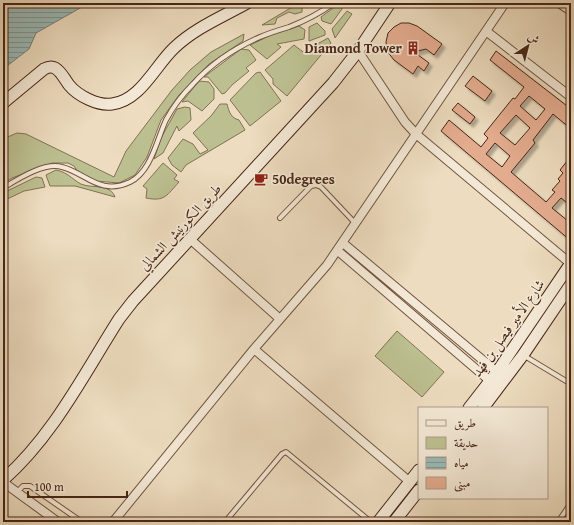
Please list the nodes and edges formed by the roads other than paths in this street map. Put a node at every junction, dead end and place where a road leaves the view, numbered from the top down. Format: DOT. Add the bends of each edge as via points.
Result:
graph roads {
  1 [pos="247,3"];
  2 [pos="334,3"];
  3 [pos="390,3"];
  4 [pos="505,3"];
  5 [pos="559,3"];
  6 [pos="571,11"];
  7 [pos="486,31"];
  8 [pos="358,51"];
  9 [pos="571,97"];
  10 [pos="3,102"];
  11 [pos="416,134"];
  12 [pos="3,188"];
  13 [pos="280,218"];
  14 [pos="355,223"];
  15 [pos="190,239"];
  16 [pos="343,243"];
  17 [pos="338,251"];
  18 [pos="571,263"];
  19 [pos="571,284"];
  20 [pos="280,319"];
  21 [pos="254,349"];
  22 [pos="524,355"];
  23 [pos="494,377"];
  24 [pos="571,384"];
  25 [pos="470,407"];
  26 [pos="484,407"];
  27 [pos="418,471"];
  28 [pos="3,481"];
  29 [pos="410,482"];
  30 [pos="418,491"];
  31 [pos="16,492"];
  32 [pos="571,503"];
  33 [pos="58,522"];
  34 [pos="82,522"];
  35 [pos="113,522"];
  36 [pos="226,522"];
  37 [pos="371,522"];
  38 [pos="378,522"];
  39 [pos="394,522"];
  40 [pos="558,522"];
  1 -- 10 [label="main road" via="175,47 135,93 122,102 101,104 91,100 70,86 57,69 50,66 44,68"];
  2 -- 12 [label="lane" via="316,16 236,48 214,64 175,106 150,160 132,181 119,186 107,186 93,183 62,167 54,166 42,168"];
  3 -- 8 [label="main road, طريق الكورنيش الشمالي"];
  4 -- 7 [label="street"];
  5 -- 6 [label="street"];
  7 -- 9 [label="street"];
  7 -- 11 [label="street"];
  8 -- 11 [label="street" via="405,122"];
  8 -- 15 [label="main road, طريق الكورنيش الشمالي" via="333,83"];
  11 -- 14 [label="street"];
  11 -- 18 [label="street"];
  13 -- 14 [label="lane" via="310,186 316,185 321,187"];
  14 -- 16 [label="street"];
  15 -- 20 [label="street"];
  15 -- 28 [label="main road, طريق الكورنيش الشمالي" via="119,319 47,432"];
  16 -- 17 [label="street"];
  16 -- 23 [label="street"];
  17 -- 20 [label="street"];
  17 -- 23 [label="street"];
  18 -- 23 [label="main road, شارع الأمير فيصل بن فهد"];
  19 -- 22 [label="main road, شارع الأمير فيصل بن فهد"];
  20 -- 21 [label="street"];
  21 -- 29 [label="street"];
  21 -- 35 [label="street"];
  22 -- 24 [label="lane"];
  22 -- 26 [label="main road, شارع الأمير فيصل بن فهد"];
  23 -- 25 [label="main road, شارع الأمير فيصل بن فهد"];
  27 -- 29 [label="main road"];
  28 -- 31 [label="street"];
  29 -- 38 [label="main road"];
  30 -- 39 [label="main road"];
  31 -- 33 [label="street"];
  31 -- 34 [label="lane" via="23,486 30,486"];
  32 -- 40 [label="lane"];
  36 -- 37 [label="lane" via="286,452"];
}
